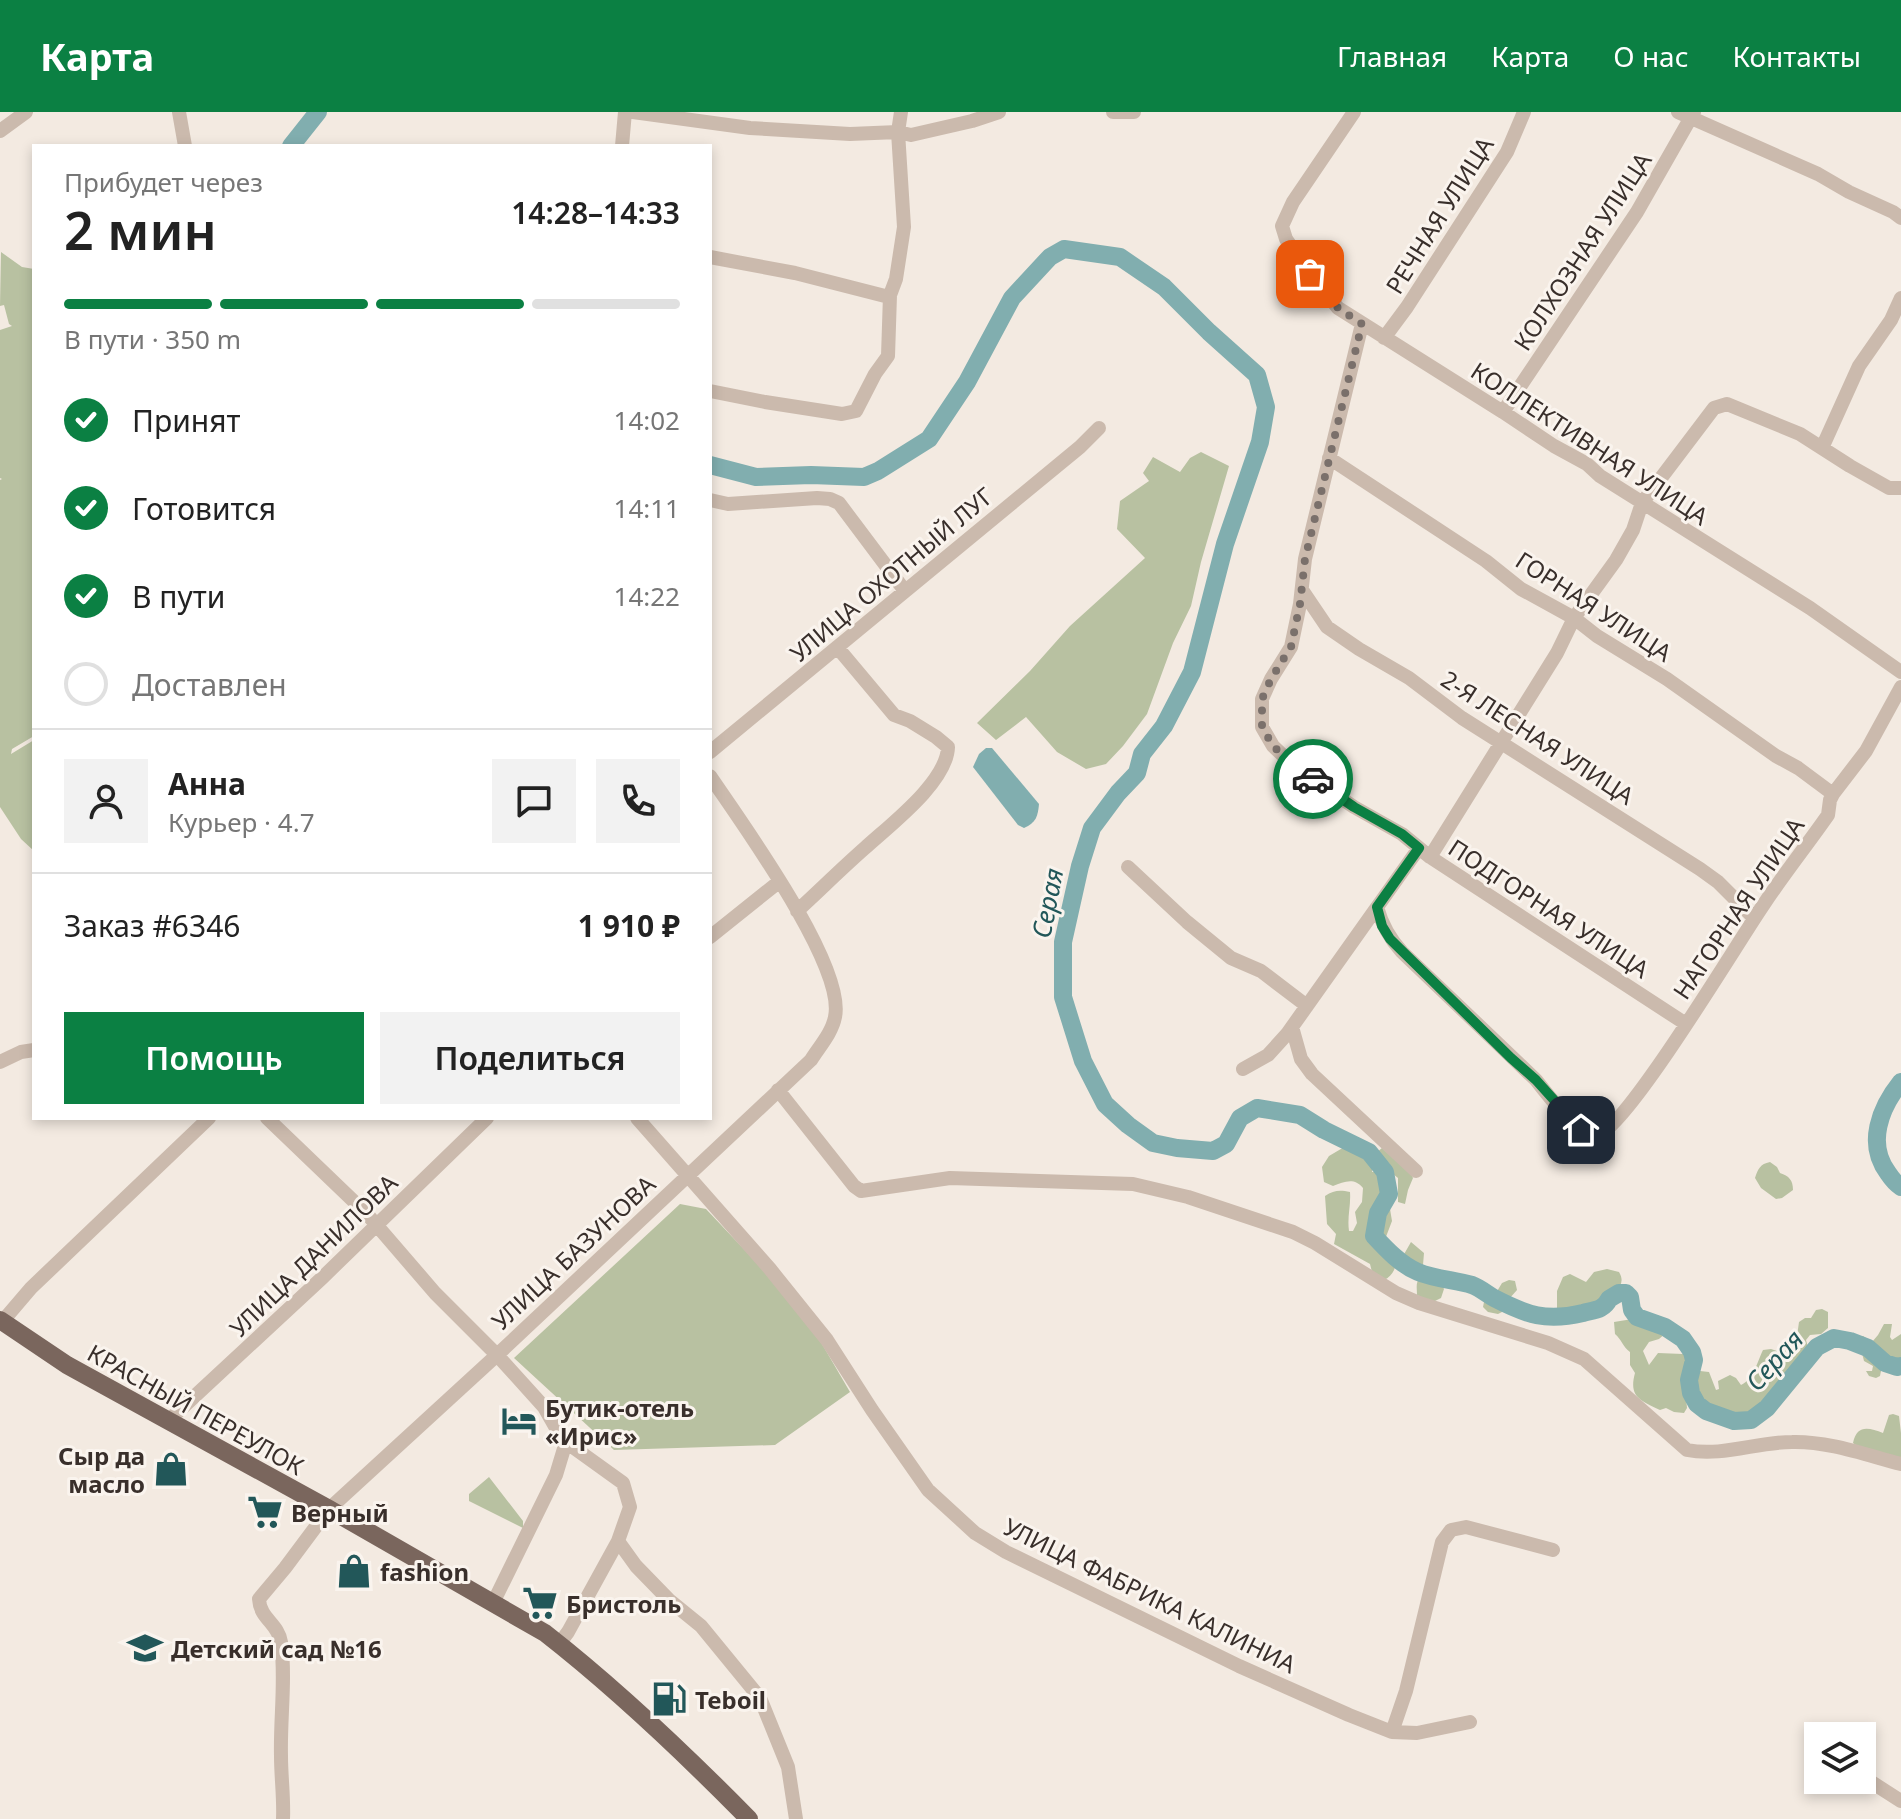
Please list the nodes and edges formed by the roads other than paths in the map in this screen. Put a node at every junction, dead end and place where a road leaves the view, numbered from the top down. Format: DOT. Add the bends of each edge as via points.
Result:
graph roads {
  1 [pos="26,112"];
  2 [pos="179,112"];
  3 [pos="625,112"];
  4 [pos="633,112"];
  5 [pos="901,112"];
  6 [pos="999,112"];
  7 [pos="1113,112"];
  8 [pos="1134,112"];
  9 [pos="1354,112"];
  10 [pos="1524,112"];
  11 [pos="1688,114"];
  12 [pos="0,131"];
  13 [pos="898,132"];
  14 [pos="185,144"];
  15 [pos="622,144"];
  16 [pos="1901,218"];
  17 [pos="712,257"];
  18 [pos="890,295"];
  19 [pos="1901,298"];
  20 [pos="1362,324"];
  21 [pos="1384,338"];
  22 [pos="712,391"];
  23 [pos="1503,412"];
  24 [pos="1099,428"];
  25 [pos="1822,448"];
  26 [pos="1329,458"];
  27 [pos="1901,488"];
  28 [pos="712,500"];
  29 [pos="1642,503"];
  30 [pos="1302,590"];
  31 [pos="905,591"];
  32 [pos="1574,618"];
  33 [pos="837,647"];
  34 [pos="1901,672"];
  35 [pos="1901,687"];
  36 [pos="1502,742"];
  37 [pos="712,750"];
  38 [pos="712,779"];
  39 [pos="1833,794"];
  40 [pos="1425,852"];
  41 [pos="1128,867"];
  42 [pos="780,881"];
  43 [pos="1377,907"];
  44 [pos="797,911"];
  45 [pos="1754,918"];
  46 [pos="712,935"];
  47 [pos="1307,1006"];
  48 [pos="1686,1024"];
  49 [pos="1292,1027"];
  50 [pos="32,1050"];
  51 [pos="0,1062"];
  52 [pos="1243,1069"];
  53 [pos="778,1090"];
  54 [pos="207,1120"];
  55 [pos="269,1120"];
  56 [pos="485,1120"];
  57 [pos="639,1120"];
  58 [pos="1416,1171"];
  59 [pos="688,1175"];
  60 [pos="376,1226"];
  61 [pos="1,1321"];
  62 [pos="497,1355"];
  63 [pos="168,1421"];
  64 [pos="566,1442"];
  65 [pos="1901,1464"];
  66 [pos="329,1509"];
  67 [pos="618,1541"];
  68 [pos="1553,1550"];
  69 [pos="493,1603"];
  70 [pos="559,1644"];
  71 [pos="1470,1722"];
  72 [pos="1392,1732"];
  73 [pos="1876,1785"];
  74 [pos="1901,1801"];
  75 [pos="283,1819"];
  76 [pos="749,1819"];
  77 [pos="796,1819"];
  1 -- 12 [label="street"];
  2 -- 14 [label="street"];
  3 -- 15 [label="street"];
  4 -- 13 [label="street" via="750,128"];
  5 -- 13 [label="street"];
  6 -- 13 [label="street" via="911,135"];
  7 -- 8 [label="street"];
  9 -- 20 [label="street, КОЛЛЕКТИВНАЯ УЛИЦА" via="1282,226 1310,274 1338,308"];
  10 -- 21 [label="street, РЕЧНАЯ УЛИЦА" via="1507,152"];
  11 -- 16 [label="street"];
  11 -- 23 [label="street, КОЛХОЗНАЯ УЛИЦА" via="1637,212"];
  13 -- 18 [label="street" via="904,227"];
  17 -- 18 [label="street"];
  18 -- 22 [label="street" via="888,356 856,411 842,414"];
  19 -- 25 [label="street" via="1859,366"];
  20 -- 21 [label="street, КОЛЛЕКТИВНАЯ УЛИЦА"];
  20 -- 26 [label="street"];
  21 -- 23 [label="street, КОЛЛЕКТИВНАЯ УЛИЦА"];
  23 -- 29 [label="street, КОЛЛЕКТИВНАЯ УЛИЦА"];
  24 -- 31 [label="street, УЛИЦА ОХОТНЫЙ ЛУГ"];
  25 -- 27 [label="street" via="1889,488"];
  25 -- 29 [label="street" via="1727,404 1714,408"];
  26 -- 30 [label="street"];
  26 -- 32 [label="street, ГОРНАЯ УЛИЦА" via="1521,589"];
  28 -- 31 [label="street" via="817,498 839,503"];
  29 -- 32 [label="street" via="1616,560"];
  29 -- 34 [label="street, КОЛЛЕКТИВНАЯ УЛИЦА"];
  30 -- 36 [label="street, 2-Я ЛЕСНАЯ УЛИЦА" via="1327,627"];
  30 -- 40 [label="street, ПОДГОРНАЯ УЛИЦА" via="1291,647 1262,699 1262,727 1294,766"];
  31 -- 33 [label="street, УЛИЦА ОХОТНЫЙ ЛУГ"];
  32 -- 36 [label="street"];
  32 -- 39 [label="street, ГОРНАЯ УЛИЦА"];
  33 -- 37 [label="street, УЛИЦА ОХОТНЫЙ ЛУГ"];
  33 -- 44 [label="street" via="894,715 936,737 948,747 948,755 910,808"];
  35 -- 39 [label="street, НАГОРНАЯ УЛИЦА" via="1866,751"];
  36 -- 40 [label="street"];
  36 -- 45 [label="street, 2-Я ЛЕСНАЯ УЛИЦА" via="1718,882"];
  38 -- 42 [label="street"];
  39 -- 45 [label="street, НАГОРНАЯ УЛИЦА" via="1828,815"];
  40 -- 43 [label="street"];
  40 -- 48 [label="street, ПОДГОРНАЯ УЛИЦА"];
  41 -- 47 [label="street" via="1231,958 1261,971"];
  42 -- 44 [label="street"];
  42 -- 46 [label="street"];
  43 -- 47 [label="street"];
  43 -- 48 [label="street, НАГОРНАЯ УЛИЦА" via="1382,926 1402,952 1590,1136 1607,1129 1625,1109"];
  44 -- 53 [label="street, УЛИЦА БАЗУНОВА" via="827,970 835,1017 811,1060"];
  45 -- 48 [label="street, НАГОРНАЯ УЛИЦА"];
  47 -- 49 [label="street"];
  49 -- 52 [label="street" via="1268,1055"];
  49 -- 58 [label="street" via="1301,1059 1312,1074"];
  50 -- 51 [label="street"];
  53 -- 59 [label="street, УЛИЦА БАЗУНОВА"];
  53 -- 65 [label="street" via="861,1191 950,1178 1133,1184 1188,1197 1293,1232 1419,1303 1584,1359 1687,1450 1708,1453 1796,1442"];
  54 -- 61 [label="street"];
  55 -- 60 [label="street"];
  56 -- 60 [label="street, УЛИЦА ДАНИЛОВА"];
  57 -- 59 [label="street, УЛИЦА ФАБРИКА КАЛИНИА"];
  59 -- 62 [label="street, УЛИЦА БАЗУНОВА"];
  59 -- 72 [label="street, УЛИЦА ФАБРИКА КАЛИНИА" via="827,1340 928,1490 975,1533 1239,1666"];
  60 -- 62 [label="street"];
  60 -- 63 [label="street, УЛИЦА ДАНИЛОВА"];
  61 -- 63 [label="main road, КРАСНЫЙ ПЕРЕУЛОК"];
  62 -- 64 [label="street" via="544,1407"];
  62 -- 66 [label="street, УЛИЦА БАЗУНОВА"];
  63 -- 66 [label="main road, КРАСНЫЙ ПЕРЕУЛОК"];
  64 -- 67 [label="street" via="623,1483 630,1507"];
  64 -- 69 [label="street" via="556,1475"];
  66 -- 69 [label="main road, КРАСНЫЙ ПЕРЕУЛОК"];
  66 -- 75 [label="street, УЛИЦА БАЗУНОВА" via="259,1599 259,1609 281,1642"];
  67 -- 70 [label="street"];
  67 -- 77 [label="street" via="669,1600 701,1626 760,1698 788,1767"];
  68 -- 72 [label="street" via="1466,1527 1451,1530 1442,1542"];
  69 -- 70 [label="main road, КРАСНЫЙ ПЕРЕУЛОК"];
  70 -- 76 [label="main road, КРАСНЫЙ ПЕРЕУЛОК"];
  71 -- 72 [label="street, УЛИЦА ФАБРИКА КАЛИНИА" via="1417,1733"];
  73 -- 74 [label="street"];
}
